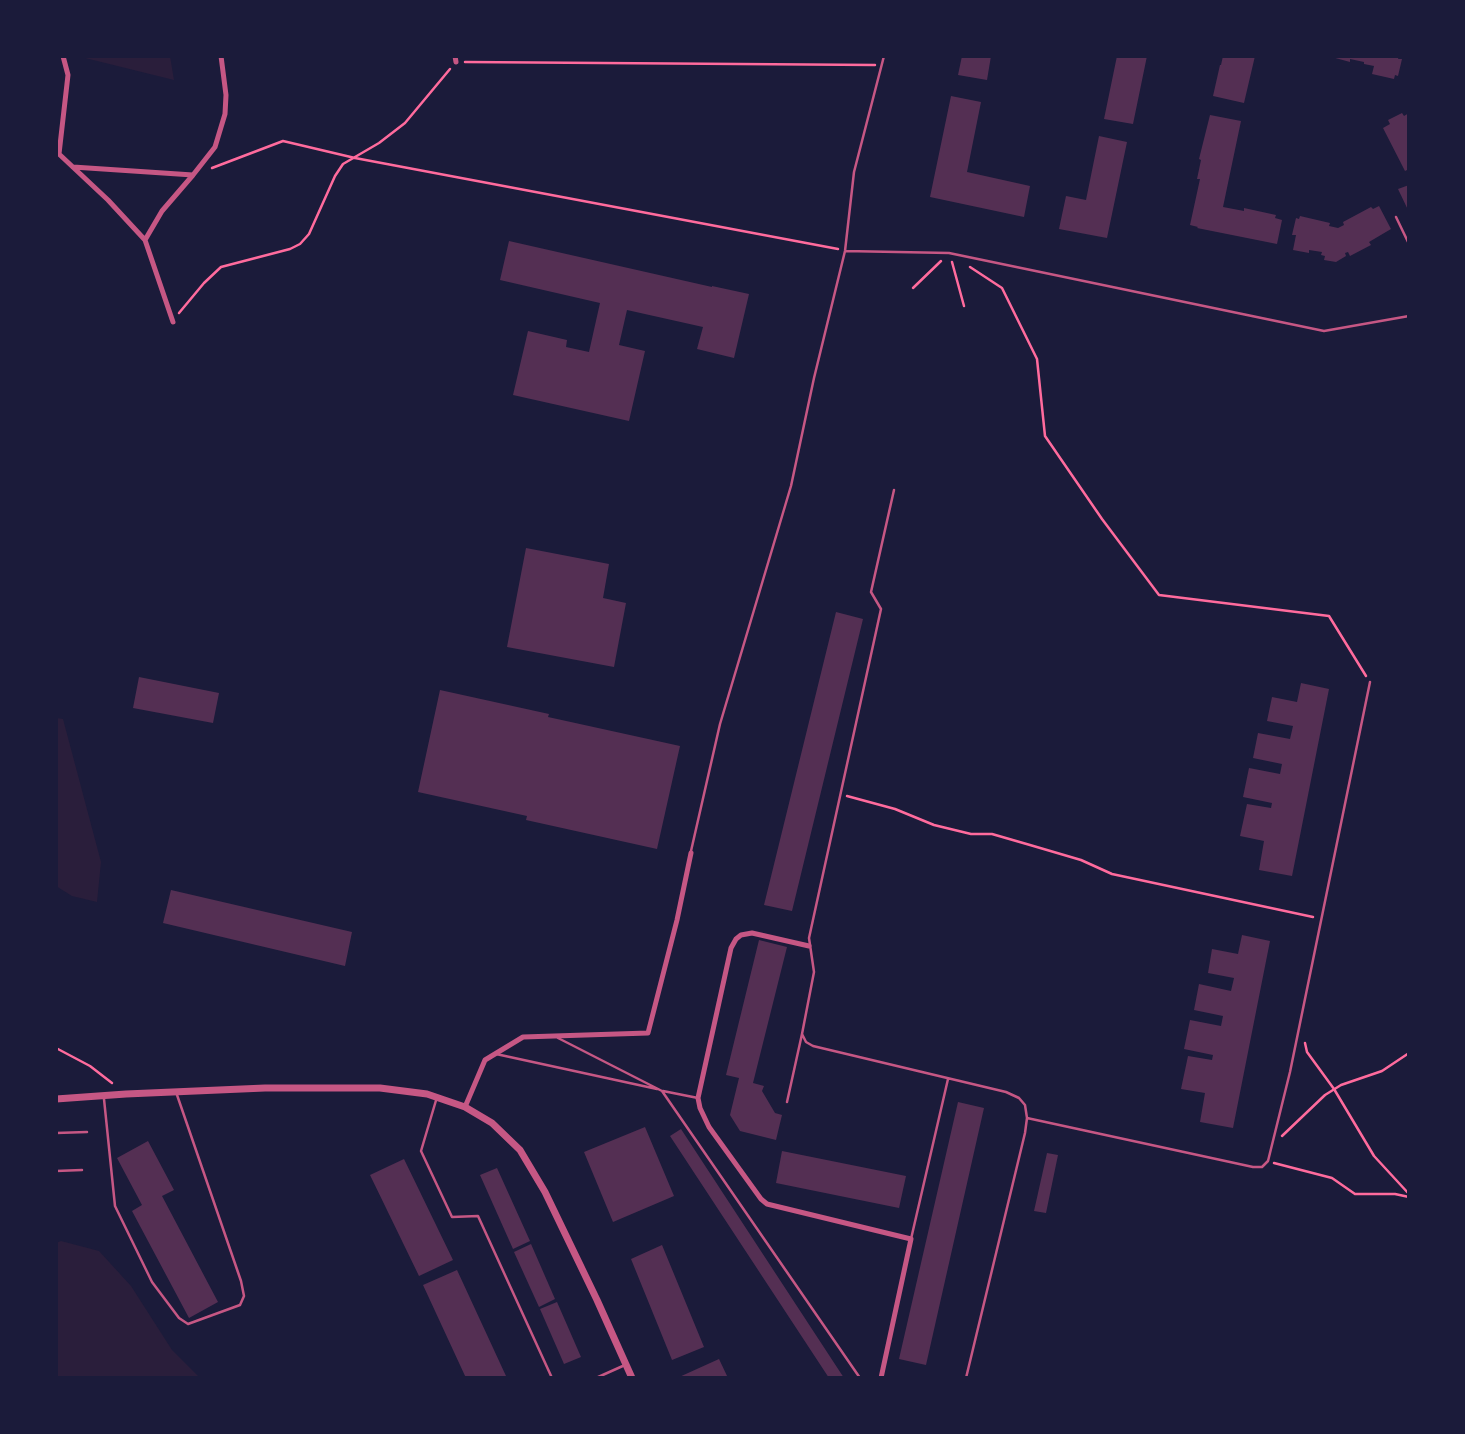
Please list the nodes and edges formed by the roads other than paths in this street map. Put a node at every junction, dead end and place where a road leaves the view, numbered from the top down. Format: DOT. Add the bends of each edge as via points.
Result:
graph roads {
  1 [pos="63,56"];
  2 [pos="221,56"];
  3 [pos="884,56"];
  4 [pos="57,154"];
  5 [pos="73,167"];
  6 [pos="193,175"];
  7 [pos="1396,217"];
  8 [pos="145,240"];
  9 [pos="1409,244"];
  10 [pos="845,250"];
  11 [pos="1409,316"];
  12 [pos="173,322"];
  13 [pos="894,490"];
  14 [pos="1370,682"];
  15 [pos="691,853"];
  16 [pos="809,946"];
  17 [pos="802,1034"];
  18 [pos="554,1035"];
  19 [pos="496,1054"];
  20 [pos="948,1078"];
  21 [pos="175,1091"];
  22 [pos="662,1091"];
  23 [pos="104,1095"];
  24 [pos="438,1097"];
  25 [pos="698,1098"];
  26 [pos="56,1099"];
  27 [pos="786,1102"];
  28 [pos="465,1107"];
  29 [pos="1027,1118"];
  30 [pos="87,1132"];
  31 [pos="56,1133"];
  32 [pos="82,1170"];
  33 [pos="56,1171"];
  34 [pos="911,1239"];
  35 [pos="626,1365"];
  36 [pos="552,1378"];
  37 [pos="596,1378"];
  38 [pos="632,1378"];
  39 [pos="860,1378"];
  40 [pos="881,1378"];
  41 [pos="966,1378"];
  1 -- 4 [label="street" via="68,75"];
  2 -- 6 [label="street" via="225,114 215,147"];
  3 -- 10 [label="lane" via="854,172"];
  4 -- 5 [label="street"];
  5 -- 6 [label="street"];
  5 -- 8 [label="street"];
  6 -- 8 [label="street" via="162,211"];
  7 -- 9 [label="lane"];
  8 -- 12 [label="street"];
  10 -- 11 [label="lane" via="949,253 1324,331"];
  10 -- 15 [label="lane" via="791,486 720,724"];
  13 -- 16 [label="lane" via="871,592 881,609"];
  14 -- 29 [label="lane" via="1268,1161 1253,1167"];
  15 -- 18 [label="street" via="648,1033"];
  16 -- 17 [label="lane" via="814,972"];
  16 -- 25 [label="street" via="752,933 736,939"];
  17 -- 20 [label="lane" via="813,1046"];
  17 -- 27 [label="lane"];
  18 -- 19 [label="street" via="523,1037"];
  18 -- 22 [label="lane"];
  19 -- 22 [label="lane"];
  19 -- 28 [label="street" via="485,1060"];
  20 -- 29 [label="lane" via="1019,1098 1026,1105"];
  20 -- 34 [label="lane"];
  21 -- 23 [label="street"];
  21 -- 23 [label="lane" via="244,1296 240,1306 188,1324 152,1282 115,1206"];
  21 -- 24 [label="street" via="380,1087"];
  22 -- 25 [label="lane"];
  22 -- 39 [label="lane"];
  23 -- 26 [label="street"];
  24 -- 28 [label="street"];
  24 -- 36 [label="lane" via="421,1151 452,1217 478,1216"];
  25 -- 34 [label="street" via="709,1127 767,1204"];
  28 -- 35 [label="street" via="492,1123 520,1150 551,1204"];
  29 -- 41 [label="lane"];
  30 -- 31 [label="lane"];
  32 -- 33 [label="lane"];
  34 -- 40 [label="street"];
  35 -- 37 [label="lane"];
  35 -- 38 [label="street"];
}
